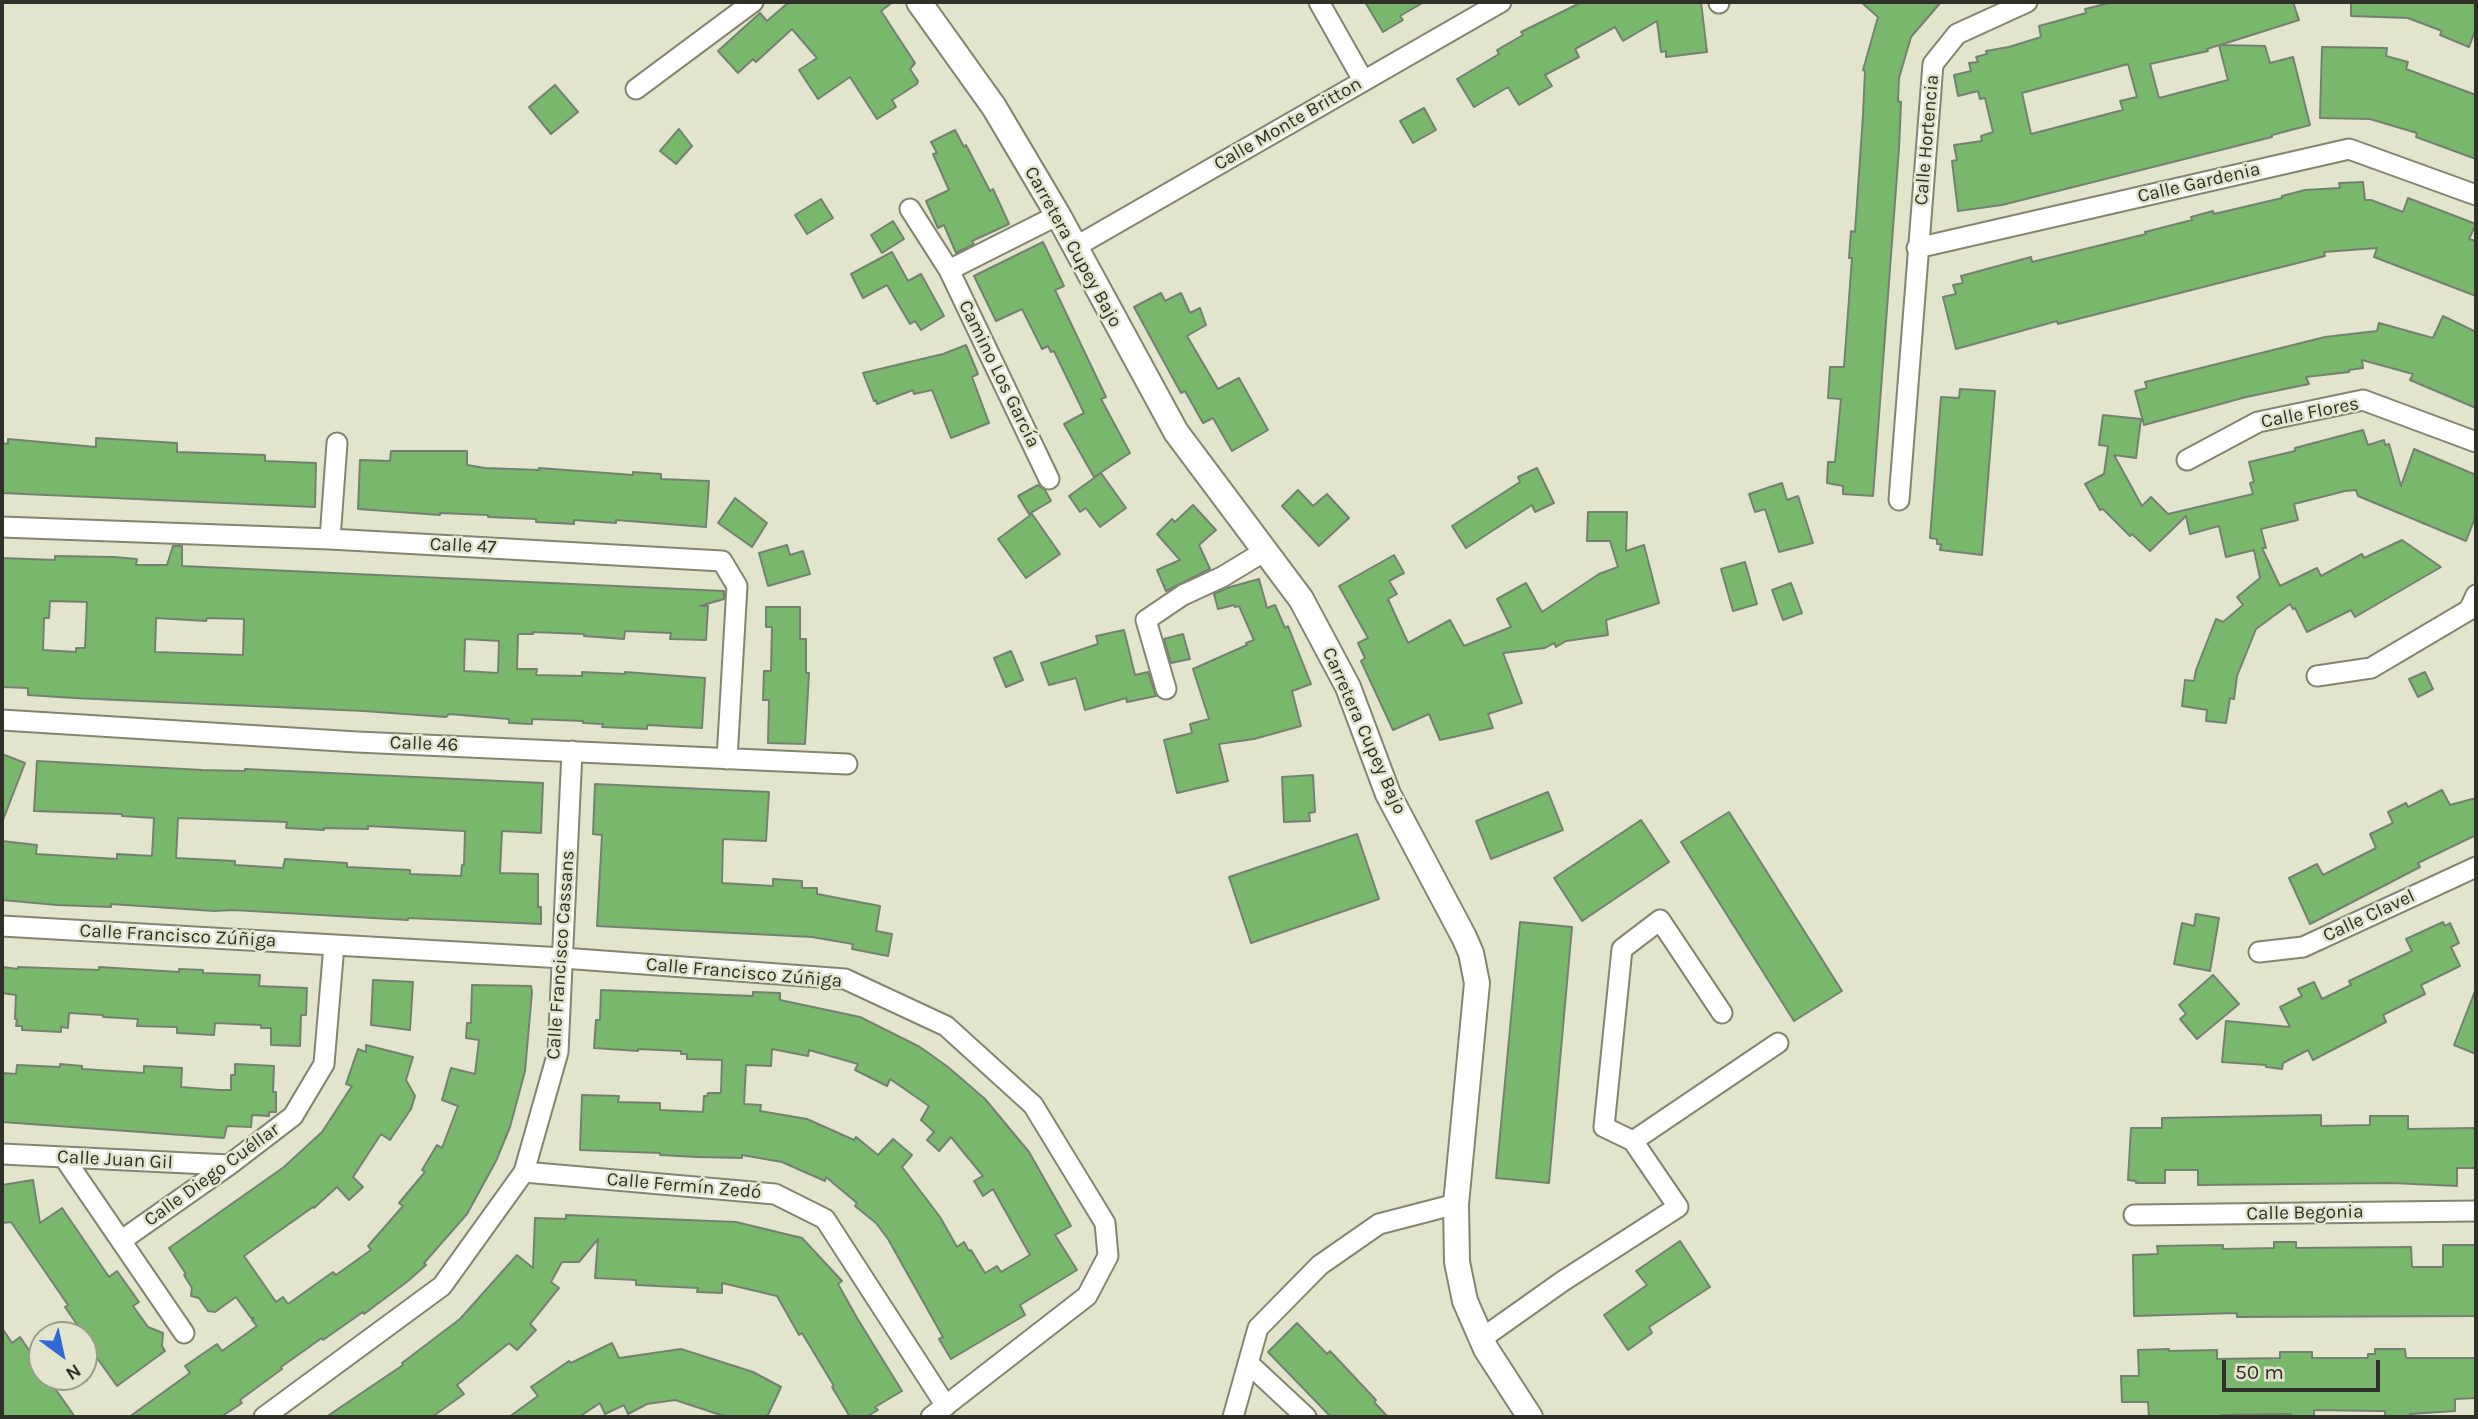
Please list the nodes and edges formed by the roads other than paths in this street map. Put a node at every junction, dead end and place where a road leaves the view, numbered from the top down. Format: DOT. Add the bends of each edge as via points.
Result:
graph roads {
  1 [pos="753,2"];
  2 [pos="919,2"];
  3 [pos="1320,2"];
  4 [pos="1502,2"];
  5 [pos="2027,2"];
  6 [pos="1363,80"];
  7 [pos="636,89"];
  8 [pos="2476,195"];
  9 [pos="910,209"];
  10 [pos="1058,215"];
  11 [pos="1075,247"];
  12 [pos="1917,248"];
  13 [pos="949,270"];
  14 [pos="2476,442"];
  15 [pos="337,443"];
  16 [pos="2187,460"];
  17 [pos="1049,479"];
  18 [pos="1899,500"];
  19 [pos="2,527"];
  20 [pos="330,539"];
  21 [pos="1265,551"];
  22 [pos="2476,595"];
  23 [pos="2317,676"];
  24 [pos="1166,689"];
  25 [pos="2,720"];
  26 [pos="572,751"];
  27 [pos="727,759"];
  28 [pos="847,764"];
  29 [pos="2476,867"];
  30 [pos="2,926"];
  31 [pos="334,945"];
  32 [pos="2259,952"];
  33 [pos="563,958"];
  34 [pos="1722,1013"];
  35 [pos="1777,1044"];
  36 [pos="1633,1141"];
  37 [pos="2,1154"];
  38 [pos="65,1158"];
  39 [pos="229,1165"];
  40 [pos="524,1172"];
  41 [pos="1456,1204"];
  42 [pos="2476,1211"];
  43 [pos="2134,1215"];
  44 [pos="122,1240"];
  45 [pos="184,1333"];
  46 [pos="1481,1339"];
  47 [pos="1248,1363"];
  48 [pos="939,1412"];
  49 [pos="264,1417"];
  50 [pos="1233,1417"];
  51 [pos="1306,1417"];
  52 [pos="1530,1417"];
  1 -- 7 [label="street"];
  2 -- 10 [label="street, Carretera Cupey Bajo" via="994,107"];
  3 -- 6 [label="street"];
  4 -- 6 [label="street, Calle Monte Britton"];
  5 -- 12 [label="street, Calle Hortencia" via="1957,34 1933,64"];
  6 -- 11 [label="street, Calle Monte Britton"];
  8 -- 12 [label="street, Calle Gardenia" via="2348,149"];
  9 -- 13 [label="street, Camino Los García"];
  10 -- 11 [label="street, Carretera Cupey Bajo"];
  10 -- 13 [label="street"];
  11 -- 21 [label="street, Carretera Cupey Bajo" via="1176,432"];
  12 -- 18 [label="street, Calle Hortencia"];
  13 -- 17 [label="street, Camino Los García"];
  14 -- 16 [label="street, Calle Flores" via="2363,400 2258,422"];
  15 -- 20 [label="street"];
  19 -- 20 [label="street, Calle 47"];
  20 -- 27 [label="street, Calle 47" via="722,561 737,586"];
  21 -- 24 [label="street" via="1183,594 1146,620"];
  21 -- 41 [label="street, Carretera Cupey Bajo" via="1301,598 1334,656 1388,794 1471,953 1477,983"];
  22 -- 23 [label="street" via="2469,610 2371,668"];
  25 -- 26 [label="street, Calle 46"];
  26 -- 27 [label="street, Calle 46"];
  26 -- 33 [label="street, Calle Francisco Cassans"];
  27 -- 28 [label="street, Calle 46"];
  29 -- 32 [label="street, Calle Clavel" via="2303,947"];
  30 -- 31 [label="street, Calle Francisco Zúñiga"];
  31 -- 33 [label="street, Calle Francisco Zúñiga"];
  31 -- 39 [label="street, Calle Diego Cuéllar" via="324,1064 292,1116"];
  33 -- 40 [label="street, Calle Francisco Cassans" via="558,1052"];
  33 -- 48 [label="street, Calle Francisco Zúñiga" via="845,979 946,1027 1033,1105 1105,1223 1108,1256 1087,1296"];
  34 -- 36 [label="street" via="1660,920 1622,948 1604,1127"];
  35 -- 36 [label="street"];
  36 -- 46 [label="street" via="1678,1207"];
  37 -- 38 [label="street, Calle Juan Gil"];
  38 -- 39 [label="street, Calle Juan Gil"];
  38 -- 44 [label="street"];
  39 -- 44 [label="street, Calle Diego Cuéllar"];
  40 -- 48 [label="street, Calle Fermín Zedó" via="775,1194 825,1219"];
  40 -- 49 [label="street, Calle Francisco Cassans" via="442,1286"];
  41 -- 46 [label="street, Carretera Cupey Bajo" via="1457,1262 1465,1301"];
  41 -- 47 [label="street" via="1379,1224 1320,1265 1258,1328"];
  42 -- 43 [label="street, Calle Begonia"];
  44 -- 45 [label="street"];
  46 -- 52 [label="street, Carretera Cupey Bajo"];
  47 -- 50 [label="street"];
  47 -- 51 [label="street"];
}
